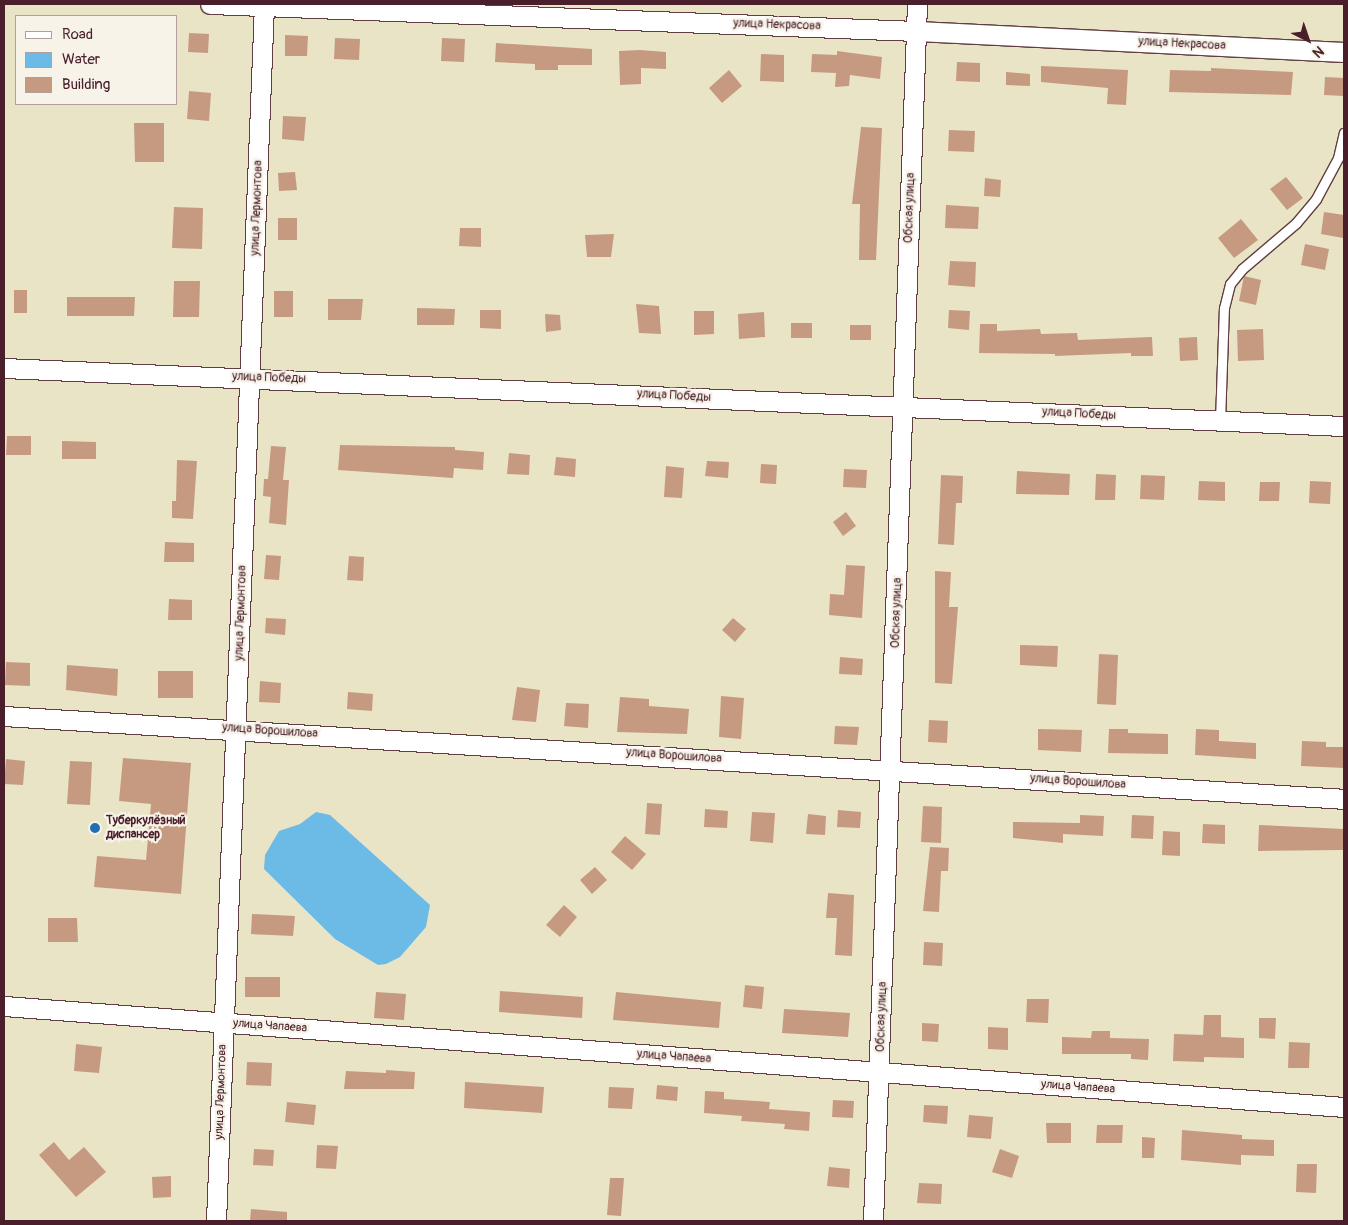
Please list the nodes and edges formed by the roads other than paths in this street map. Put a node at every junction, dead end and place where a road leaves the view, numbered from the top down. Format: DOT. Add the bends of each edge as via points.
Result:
graph roads {
  1 [pos="210,4"];
  2 [pos="917,4"];
  3 [pos="264,5"];
  4 [pos="916,31"];
  5 [pos="1344,52"];
  6 [pos="1344,133"];
  7 [pos="4,368"];
  8 [pos="250,377"];
  9 [pos="904,406"];
  10 [pos="1220,420"];
  11 [pos="1344,426"];
  12 [pos="4,716"];
  13 [pos="237,728"];
  14 [pos="892,770"];
  15 [pos="1344,799"];
  16 [pos="4,1006"];
  17 [pos="224,1023"];
  18 [pos="879,1072"];
  19 [pos="1344,1107"];
  20 [pos="216,1221"];
  21 [pos="873,1221"];
  1 -- 3 [label="street, улица Некрасова"];
  2 -- 4 [label="street, Обская улица"];
  3 -- 4 [label="street, улица Некрасова"];
  3 -- 8 [label="street, улица Лермонтова"];
  4 -- 5 [label="street, улица Некрасова"];
  4 -- 9 [label="street, Обская улица"];
  6 -- 10 [label="lane" via="1338,158 1316,199 1296,223 1242,269 1230,284 1224,308"];
  7 -- 8 [label="street, улица Победы"];
  8 -- 9 [label="street, улица Победы"];
  8 -- 13 [label="street, улица Лермонтова"];
  9 -- 10 [label="street, улица Победы"];
  9 -- 14 [label="street, Обская улица"];
  10 -- 11 [label="street, улица Победы"];
  12 -- 13 [label="street, улица Ворошилова"];
  13 -- 14 [label="street, улица Ворошилова"];
  13 -- 17 [label="street, улица Лермонтова"];
  14 -- 15 [label="street, улица Ворошилова"];
  14 -- 18 [label="street, Обская улица"];
  16 -- 17 [label="street, улица Чапаева"];
  17 -- 18 [label="street, улица Чапаева"];
  17 -- 20 [label="street, улица Лермонтова"];
  18 -- 19 [label="street, улица Чапаева"];
  18 -- 21 [label="street, Обская улица"];
}
